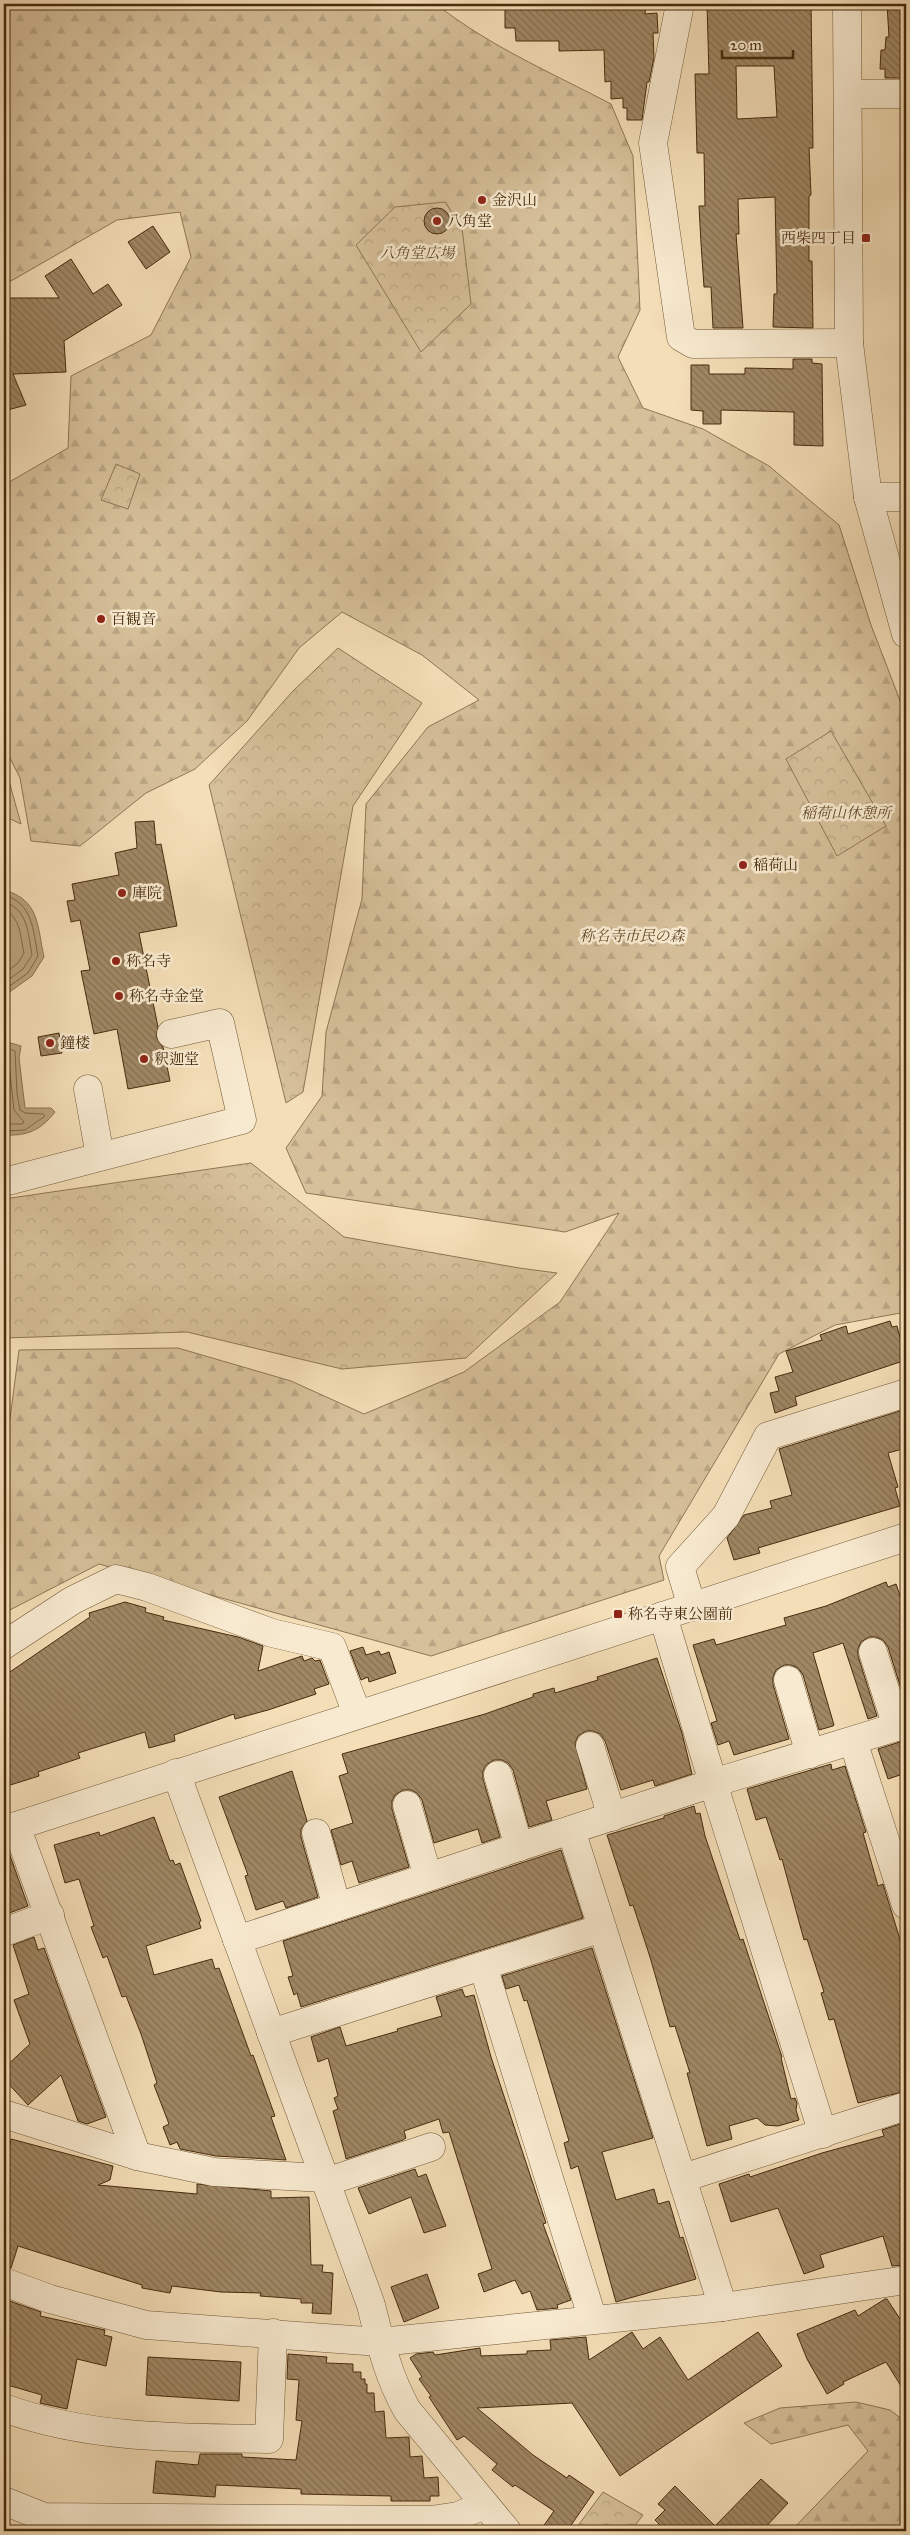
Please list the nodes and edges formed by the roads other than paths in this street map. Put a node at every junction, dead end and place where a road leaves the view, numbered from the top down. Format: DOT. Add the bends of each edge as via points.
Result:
graph roads {
  1 [pos="680,4"];
  2 [pos="847,4"];
  3 [pos="848,94"];
  4 [pos="906,94"];
  5 [pos="849,343"];
  6 [pos="868,497"];
  7 [pos="906,497"];
  8 [pos="906,634"];
  9 [pos="172,1034"];
  10 [pos="88,1089"];
  11 [pos="100,1156"];
  12 [pos="4,1182"];
  13 [pos="906,1393"];
  14 [pos="906,1537"];
  15 [pos="692,1607"];
  16 [pos="663,1616"];
  17 [pos="4,1646"];
  18 [pos="873,1652"];
  19 [pos="788,1680"];
  20 [pos="357,1714"];
  21 [pos="902,1725"];
  22 [pos="853,1741"];
  23 [pos="590,1746"];
  24 [pos="810,1754"];
  25 [pos="176,1773"];
  26 [pos="498,1775"];
  27 [pos="713,1784"];
  28 [pos="406,1805"];
  29 [pos="612,1817"];
  30 [pos="10,1828"];
  31 [pos="571,1830"];
  32 [pos="316,1833"];
  33 [pos="896,1837"];
  34 [pos="519,1847"];
  35 [pos="428,1877"];
  36 [pos="906,1905"];
  37 [pos="337,1907"];
  38 [pos="50,1916"];
  39 [pos="602,1928"];
  40 [pos="4,1932"];
  41 [pos="237,1940"];
  42 [pos="483,1966"];
  43 [pos="271,2033"];
  44 [pos="906,2106"];
  45 [pos="4,2114"];
  46 [pos="822,2134"];
  47 [pos="430,2145"];
  48 [pos="137,2156"];
  49 [pos="683,2178"];
  50 [pos="325,2180"];
  51 [pos="906,2280"];
  52 [pos="4,2282"];
  53 [pos="723,2307"];
  54 [pos="593,2320"];
  55 [pos="273,2333"];
  56 [pos="380,2342"];
  57 [pos="4,2408"];
  58 [pos="4,2502"];
  59 [pos="484,2505"];
  60 [pos="507,2531"];
  1 -- 5 [label="street" via="654,143 681,338 694,344"];
  2 -- 3 [label="street"];
  3 -- 4 [label="street"];
  3 -- 5 [label="street"];
  5 -- 6 [label="street"];
  6 -- 7 [label="street"];
  6 -- 8 [label="street"];
  9 -- 11 [label="street" via="220,1023 242,1120"];
  10 -- 11 [label="street"];
  11 -- 12 [label="street"];
  13 -- 15 [label="street" via="768,1436 726,1516 680,1567"];
  14 -- 15 [label="street"];
  15 -- 16 [label="street"];
  16 -- 20 [label="street"];
  16 -- 27 [label="street"];
  17 -- 20 [label="street" via="72,1600 116,1579 147,1587 272,1633 332,1647"];
  18 -- 21 [label="street"];
  19 -- 24 [label="street"];
  20 -- 25 [label="street"];
  21 -- 22 [label="street"];
  22 -- 24 [label="street"];
  22 -- 33 [label="street"];
  23 -- 29 [label="street"];
  24 -- 27 [label="street"];
  25 -- 30 [label="street"];
  25 -- 41 [label="street"];
  26 -- 34 [label="street"];
  27 -- 29 [label="street"];
  27 -- 46 [label="street"];
  28 -- 35 [label="street"];
  29 -- 31 [label="street"];
  30 -- 38 [label="street"];
  31 -- 34 [label="street"];
  31 -- 39 [label="street"];
  32 -- 37 [label="street"];
  33 -- 36 [label="street"];
  34 -- 35 [label="street"];
  35 -- 37 [label="street"];
  37 -- 41 [label="street"];
  38 -- 40 [label="street"];
  38 -- 48 [label="street"];
  39 -- 42 [label="street"];
  39 -- 49 [label="street"];
  41 -- 43 [label="street"];
  42 -- 43 [label="street"];
  42 -- 54 [label="street"];
  43 -- 50 [label="street"];
  44 -- 46 [label="street"];
  45 -- 48 [label="street"];
  46 -- 49 [label="street"];
  47 -- 50 [label="street"];
  48 -- 50 [label="street" via="214,2172"];
  49 -- 53 [label="street"];
  50 -- 56 [label="street" via="371,2305"];
  51 -- 53 [label="street"];
  52 -- 55 [label="street" via="50,2299 146,2325"];
  53 -- 54 [label="street"];
  54 -- 56 [label="street"];
  55 -- 56 [label="street"];
  55 -- 57 [label="street" via="269,2439 157,2437 92,2430 25,2416"];
  56 -- 59 [label="street" via="396,2390 407,2410"];
  58 -- 59 [label="street" via="44,2518 431,2520 458,2516"];
  59 -- 60 [label="street"];
}
